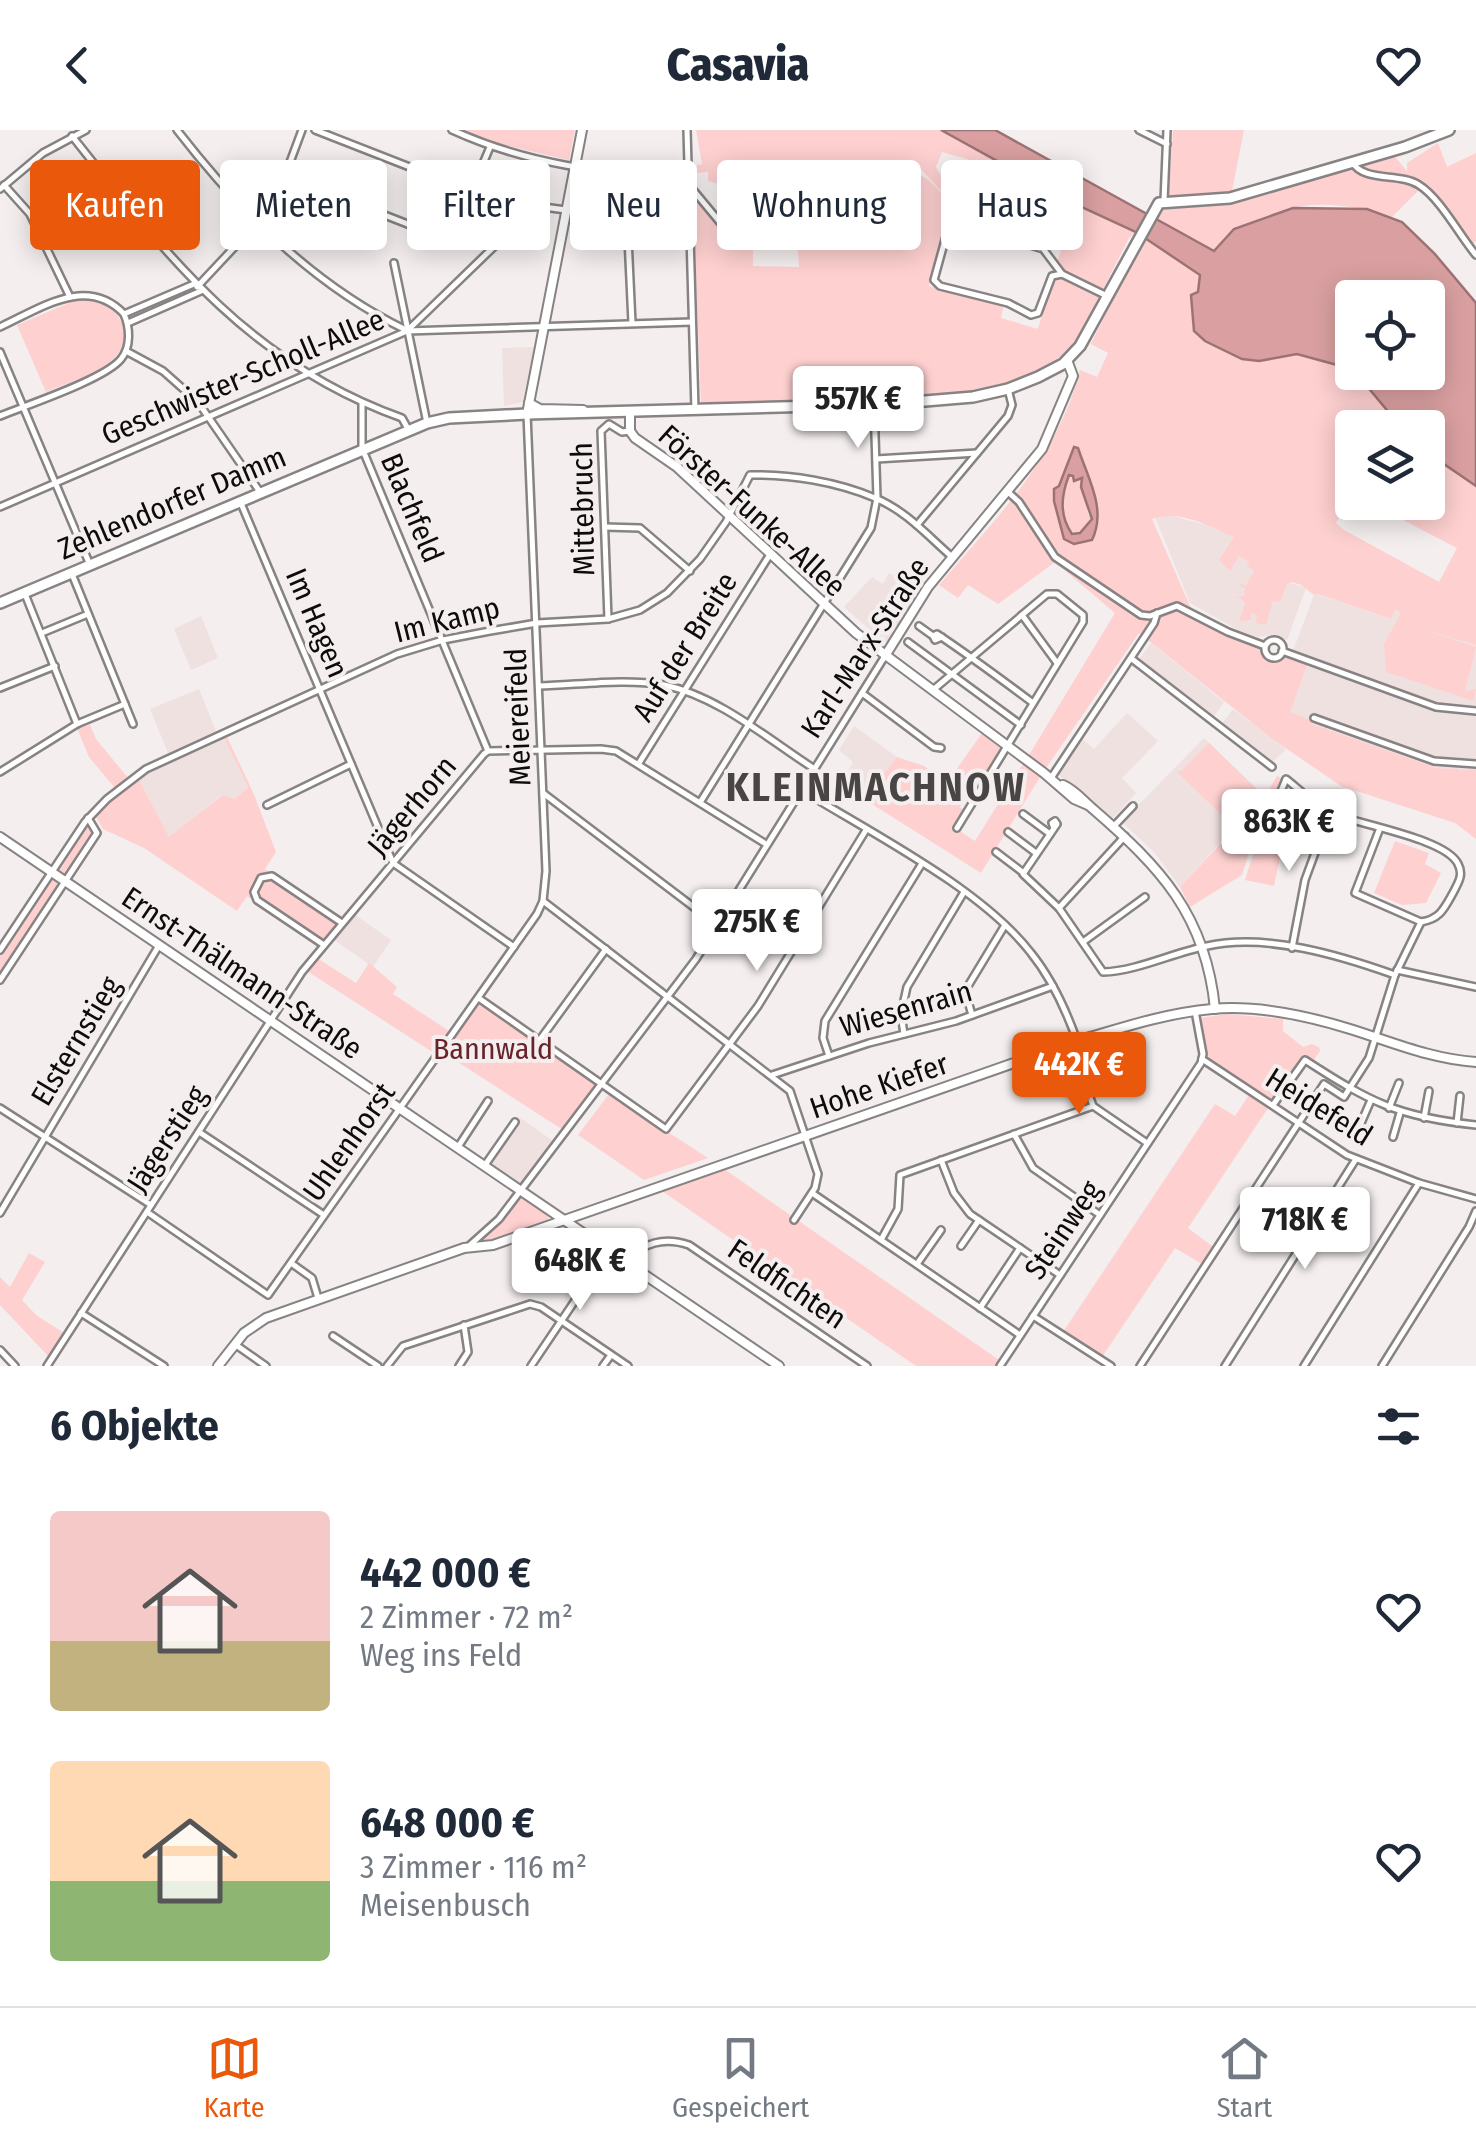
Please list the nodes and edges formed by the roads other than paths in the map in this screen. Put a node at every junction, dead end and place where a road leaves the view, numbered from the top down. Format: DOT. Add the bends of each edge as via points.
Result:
graph roads {
  1 [pos="86,130"];
  2 [pos="177,130"];
  3 [pos="302,130"];
  4 [pos="315,130"];
  5 [pos="452,130"];
  6 [pos="582,130"];
  7 [pos="687,130"];
  8 [pos="1140,130"];
  9 [pos="1166,130"];
  10 [pos="1449,130"];
  11 [pos="72,136"];
  12 [pos="1167,144"];
  13 [pos="490,146"];
  14 [pos="484,160"];
  15 [pos="576,160"];
  16 [pos="688,160"];
  17 [pos="1352,162"];
  18 [pos="570,165"];
  19 [pos="407,167"];
  20 [pos="220,181"];
  21 [pos="2,187"];
  22 [pos="570,190"];
  23 [pos="697,196"];
  24 [pos="1164,201"];
  25 [pos="550,208"];
  26 [pos="566,210"];
  27 [pos="717,219"];
  28 [pos="407,224"];
  29 [pos="233,250"];
  30 [pos="289,250"];
  31 [pos="490,250"];
  32 [pos="629,250"];
  33 [pos="690,250"];
  34 [pos="943,250"];
  35 [pos="1042,250"];
  36 [pos="1476,255"];
  37 [pos="394,263"];
  38 [pos="1062,274"];
  39 [pos="198,287"];
  40 [pos="70,296"];
  41 [pos="1107,296"];
  42 [pos="126,318"];
  43 [pos="692,322"];
  44 [pos="632,323"];
  45 [pos="0,327"];
  46 [pos="544,327"];
  47 [pos="407,331"];
  48 [pos="126,350"];
  49 [pos="0,352"];
  50 [pos="1067,360"];
  51 [pos="309,374"];
  52 [pos="1008,389"];
  53 [pos="362,402"];
  54 [pos="874,404"];
  55 [pos="23,406"];
  56 [pos="528,408"];
  57 [pos="694,408"];
  58 [pos="630,412"];
  59 [pos="0,416"];
  60 [pos="209,417"];
  61 [pos="427,423"];
  62 [pos="408,429"];
  63 [pos="630,431"];
  64 [pos="362,448"];
  65 [pos="978,452"];
  66 [pos="876,458"];
  67 [pos="56,483"];
  68 [pos="260,492"];
  69 [pos="1008,492"];
  70 [pos="876,498"];
  71 [pos="240,501"];
  72 [pos="0,507"];
  73 [pos="730,515"];
  74 [pos="916,525"];
  75 [pos="605,527"];
  76 [pos="769,556"];
  77 [pos="952,557"];
  78 [pos="90,565"];
  79 [pos="690,571"];
  80 [pos="72,573"];
  81 [pos="25,594"];
  82 [pos="0,603"];
  83 [pos="824,606"];
  84 [pos="1157,613"];
  85 [pos="88,614"];
  86 [pos="1022,615"];
  87 [pos="608,619"];
  88 [pos="537,623"];
  89 [pos="919,626"];
  90 [pos="42,633"];
  91 [pos="443,640"];
  92 [pos="908,642"];
  93 [pos="1265,646"];
  94 [pos="1282,652"];
  95 [pos="885,656"];
  96 [pos="971,657"];
  97 [pos="1131,658"];
  98 [pos="1057,663"];
  99 [pos="56,666"];
  100 [pos="951,673"];
  101 [pos="539,686"];
  102 [pos="0,688"];
  103 [pos="320,688"];
  104 [pos="684,690"];
  105 [pos="933,690"];
  106 [pos="862,692"];
  107 [pos="125,704"];
  108 [pos="1034,704"];
  109 [pos="1476,710"];
  110 [pos="1314,718"];
  111 [pos="78,724"];
  112 [pos="133,724"];
  113 [pos="1021,725"];
  114 [pos="748,726"];
  115 [pos="1008,746"];
  116 [pos="941,748"];
  117 [pos="542,751"];
  118 [pos="488,752"];
  119 [pos="638,762"];
  120 [pos="351,764"];
  121 [pos="1476,764"];
  122 [pos="1272,767"];
  123 [pos="814,768"];
  124 [pos="0,772"];
  125 [pos="1052,779"];
  126 [pos="800,790"];
  127 [pos="543,793"];
  128 [pos="701,801"];
  129 [pos="267,805"];
  130 [pos="1133,806"];
  131 [pos="1330,812"];
  132 [pos="1023,814"];
  133 [pos="88,818"];
  134 [pos="1114,826"];
  135 [pos="1380,827"];
  136 [pos="957,828"];
  137 [pos="866,830"];
  138 [pos="1008,832"];
  139 [pos="1260,832"];
  140 [pos="1126,835"];
  141 [pos="0,836"];
  142 [pos="766,844"];
  143 [pos="996,852"];
  144 [pos="1036,853"];
  145 [pos="392,863"];
  146 [pos="921,865"];
  147 [pos="52,872"];
  148 [pos="1022,872"];
  149 [pos="66,881"];
  150 [pos="964,892"];
  151 [pos="1142,899"];
  152 [pos="543,901"];
  153 [pos="1059,908"];
  154 [pos="1420,922"];
  155 [pos="343,923"];
  156 [pos="717,924"];
  157 [pos="1005,924"];
  158 [pos="326,942"];
  159 [pos="1083,942"];
  160 [pos="160,944"];
  161 [pos="514,947"];
  162 [pos="1200,947"];
  163 [pos="1292,948"];
  164 [pos="606,949"];
  165 [pos="0,950"];
  166 [pos="1396,972"];
  167 [pos="0,980"];
  168 [pos="1052,986"];
  169 [pos="1476,988"];
  170 [pos="668,995"];
  171 [pos="479,998"];
  172 [pos="1215,1009"];
  173 [pos="1195,1011"];
  174 [pos="972,1015"];
  175 [pos="271,1020"];
  176 [pos="904,1034"];
  177 [pos="1375,1039"];
  178 [pos="539,1041"];
  179 [pos="1074,1042"];
  180 [pos="730,1043"];
  181 [pos="830,1056"];
  182 [pos="1202,1059"];
  183 [pos="1476,1062"];
  184 [pos="772,1075"];
  185 [pos="1329,1076"];
  186 [pos="1399,1083"];
  187 [pos="1324,1084"];
  188 [pos="602,1085"];
  189 [pos="1349,1089"];
  190 [pos="1429,1091"];
  191 [pos="1460,1096"];
  192 [pos="1372,1100"];
  193 [pos="488,1101"];
  194 [pos="1093,1106"];
  195 [pos="1272,1106"];
  196 [pos="0,1108"];
  197 [pos="401,1108"];
  198 [pos="1389,1108"];
  199 [pos="1400,1113"];
  200 [pos="1424,1118"];
  201 [pos="516,1122"];
  202 [pos="1298,1123"];
  203 [pos="1361,1123"];
  204 [pos="1457,1123"];
  205 [pos="1476,1125"];
  206 [pos="199,1132"];
  207 [pos="807,1134"];
  208 [pos="1014,1134"];
  209 [pos="45,1137"];
  210 [pos="1393,1137"];
  211 [pos="1148,1144"];
  212 [pos="458,1147"];
  213 [pos="1356,1159"];
  214 [pos="941,1160"];
  215 [pos="485,1165"];
  216 [pos="1419,1183"];
  217 [pos="522,1190"];
  218 [pos="812,1193"];
  219 [pos="1476,1200"];
  220 [pos="151,1204"];
  221 [pos="1476,1210"];
  222 [pos="146,1212"];
  223 [pos="0,1213"];
  224 [pos="1100,1214"];
  225 [pos="324,1216"];
  226 [pos="564,1219"];
  227 [pos="794,1220"];
  228 [pos="979,1220"];
  229 [pos="940,1230"];
  230 [pos="882,1240"];
  231 [pos="961,1246"];
  232 [pos="466,1248"];
  233 [pos="1020,1248"];
  234 [pos="608,1250"];
  235 [pos="626,1262"];
  236 [pos="291,1263"];
  237 [pos="917,1264"];
  238 [pos="1060,1275"];
  239 [pos="319,1299"];
  240 [pos="980,1308"];
  241 [pos="80,1313"];
  242 [pos="1033,1316"];
  243 [pos="560,1321"];
  244 [pos="464,1325"];
  245 [pos="1020,1335"];
  246 [pos="333,1336"];
  247 [pos="234,1344"];
  248 [pos="0,1350"];
  249 [pos="611,1355"];
  250 [pos="15,1366"];
  251 [pos="47,1366"];
  252 [pos="164,1366"];
  253 [pos="218,1366"];
  254 [pos="266,1366"];
  255 [pos="378,1366"];
  256 [pos="387,1366"];
  257 [pos="459,1366"];
  258 [pos="531,1366"];
  259 [pos="604,1366"];
  260 [pos="628,1366"];
  261 [pos="779,1366"];
  262 [pos="868,1366"];
  263 [pos="1000,1366"];
  264 [pos="1112,1366"];
  265 [pos="1140,1366"];
  266 [pos="1225,1366"];
  267 [pos="1304,1366"];
  268 [pos="1382,1366"];
  1 -- 11 [label="street"];
  2 -- 20 [label="street"];
  3 -- 28 [label="street" via="286,173 290,178"];
  4 -- 19 [label="street"];
  5 -- 13 [label="street"];
  6 -- 15 [label="street"];
  7 -- 16 [label="street"];
  8 -- 12 [label="street"];
  9 -- 12 [label="street"];
  10 -- 17 [label="main road"];
  11 -- 21 [label="street"];
  11 -- 39 [label="street"];
  12 -- 24 [label="street"];
  13 -- 14 [label="street"];
  13 -- 18 [label="street"];
  17 -- 24 [label="main road" via="1230,198"];
  17 -- 36 [label="street" via="1360,172 1422,187"];
  21 -- 40 [label="street" via="30,214"];
  22 -- 26 [label="street"];
  23 -- 27 [label="street"];
  24 -- 41 [label="main road, Zehlendorfer Damm"];
  25 -- 26 [label="street"];
  26 -- 46 [label="street"];
  29 -- 39 [label="street"];
  30 -- 47 [label="street"];
  31 -- 47 [label="street"];
  32 -- 44 [label="street"];
  33 -- 43 [label="street"];
  34 -- 38 [label="street" via="937,284 1031,315 1052,276"];
  35 -- 38 [label="street"];
  37 -- 47 [label="street"];
  38 -- 41 [label="street"];
  39 -- 42 [label="street"];
  39 -- 51 [label="street"];
  40 -- 42 [label="street" via="100,296"];
  40 -- 45 [label="street"];
  41 -- 50 [label="main road, Zehlendorfer Damm" via="1085,341"];
  42 -- 48 [label="street"];
  43 -- 44 [label="street, Geschwister-Scholl-Allee"];
  43 -- 57 [label="street"];
  44 -- 46 [label="street, Geschwister-Scholl-Allee"];
  46 -- 47 [label="street, Geschwister-Scholl-Allee"];
  46 -- 56 [label="street"];
  47 -- 51 [label="street, Geschwister-Scholl-Allee"];
  47 -- 61 [label="street"];
  48 -- 55 [label="street" via="113,368"];
  48 -- 60 [label="street" via="183,387"];
  49 -- 55 [label="street"];
  50 -- 52 [label="main road, Zehlendorfer Damm"];
  50 -- 69 [label="street, Karl-Marx-Straße" via="1073,376 1051,434"];
  51 -- 53 [label="street"];
  51 -- 60 [label="street, Geschwister-Scholl-Allee"];
  52 -- 54 [label="main road, Zehlendorfer Damm"];
  52 -- 65 [label="street" via="1008,416"];
  53 -- 62 [label="street" via="402,418"];
  53 -- 64 [label="street"];
  54 -- 57 [label="main road, Zehlendorfer Damm"];
  54 -- 66 [label="street"];
  55 -- 59 [label="street"];
  55 -- 67 [label="street"];
  56 -- 58 [label="main road, Zehlendorfer Damm"];
  56 -- 61 [label="main road, Zehlendorfer Damm"];
  56 -- 88 [label="street, Meiereifeld"];
  57 -- 58 [label="main road, Zehlendorfer Damm"];
  58 -- 63 [label="street, Förster-Funke-Allee"];
  60 -- 67 [label="street, Geschwister-Scholl-Allee"];
  60 -- 68 [label="street"];
  61 -- 62 [label="main road, Zehlendorfer Damm"];
  62 -- 64 [label="main road, Zehlendorfer Damm"];
  63 -- 73 [label="street, Förster-Funke-Allee"];
  63 -- 75 [label="street, Mittebruch" via="602,428"];
  64 -- 68 [label="main road, Zehlendorfer Damm"];
  64 -- 91 [label="street, Blachfeld"];
  65 -- 66 [label="street"];
  65 -- 74 [label="street"];
  66 -- 70 [label="street"];
  67 -- 72 [label="street, Geschwister-Scholl-Allee"];
  67 -- 78 [label="street"];
  68 -- 71 [label="main road, Zehlendorfer Damm"];
  69 -- 77 [label="street, Karl-Marx-Straße"];
  69 -- 84 [label="street" via="1062,562 1141,615"];
  70 -- 73 [label="street, Im Kamp" via="828,484 747,476"];
  70 -- 74 [label="street"];
  70 -- 83 [label="street" via="867,536"];
  71 -- 78 [label="main road, Zehlendorfer Damm"];
  71 -- 103 [label="street, Im Hagen"];
  73 -- 76 [label="street, Förster-Funke-Allee"];
  73 -- 79 [label="street, Im Kamp"];
  74 -- 77 [label="street"];
  75 -- 79 [label="street" via="640,528"];
  75 -- 87 [label="street, Mittebruch"];
  76 -- 83 [label="street, Förster-Funke-Allee"];
  76 -- 104 [label="street, Auf der Breite"];
  77 -- 95 [label="street, Karl-Marx-Straße"];
  78 -- 80 [label="main road, Zehlendorfer Damm"];
  79 -- 87 [label="street, Im Kamp" via="640,610"];
  80 -- 81 [label="main road, Zehlendorfer Damm"];
  80 -- 85 [label="street"];
  81 -- 82 [label="main road, Zehlendorfer Damm"];
  81 -- 90 [label="street"];
  83 -- 95 [label="street, Förster-Funke-Allee"];
  83 -- 114 [label="street"];
  84 -- 93 [label="street" via="1177,606"];
  84 -- 97 [label="street"];
  85 -- 90 [label="street"];
  85 -- 107 [label="street"];
  86 -- 96 [label="street"];
  86 -- 98 [label="street"];
  86 -- 98 [label="street" via="1052,593 1083,615"];
  87 -- 88 [label="street, Im Kamp"];
  88 -- 91 [label="street, Im Kamp"];
  88 -- 101 [label="street, Meiereifeld"];
  89 -- 96 [label="street"];
  90 -- 99 [label="street"];
  91 -- 103 [label="street, Im Kamp"];
  91 -- 118 [label="street, Blachfeld"];
  92 -- 100 [label="street"];
  93 -- 94 [label="street" via="1271,657"];
  93 -- 94 [label="street" via="1278,641"];
  94 -- 109 [label="street" via="1436,707"];
  95 -- 105 [label="street, Förster-Funke-Allee"];
  95 -- 106 [label="street, Karl-Marx-Straße"];
  96 -- 100 [label="street"];
  96 -- 108 [label="street"];
  97 -- 122 [label="street"];
  97 -- 125 [label="street"];
  98 -- 108 [label="street"];
  99 -- 102 [label="street"];
  99 -- 111 [label="street"];
  100 -- 105 [label="street"];
  100 -- 113 [label="street"];
  101 -- 104 [label="street" via="643,683"];
  101 -- 117 [label="street, Meiereifeld"];
  103 -- 120 [label="street, Im Hagen"];
  103 -- 133 [label="street, Im Kamp" via="153,764"];
  104 -- 114 [label="street"];
  104 -- 119 [label="street, Auf der Breite"];
  105 -- 115 [label="street, Förster-Funke-Allee"];
  106 -- 116 [label="street"];
  106 -- 123 [label="street, Karl-Marx-Straße"];
  107 -- 111 [label="street"];
  107 -- 112 [label="street"];
  108 -- 113 [label="street"];
  110 -- 121 [label="street" via="1434,761"];
  111 -- 124 [label="street"];
  113 -- 115 [label="street"];
  114 -- 123 [label="street"];
  114 -- 128 [label="street"];
  115 -- 125 [label="street, Förster-Funke-Allee"];
  115 -- 136 [label="street"];
  117 -- 118 [label="street, Jägerhorn"];
  117 -- 119 [label="street, Jägerhorn" via="610,750"];
  117 -- 127 [label="street, Meiereifeld"];
  118 -- 145 [label="street, Jägerhorn"];
  119 -- 128 [label="street, Jägerhorn"];
  120 -- 129 [label="street"];
  120 -- 145 [label="street, Im Hagen"];
  123 -- 126 [label="street, Karl-Marx-Straße"];
  125 -- 134 [label="street, Förster-Funke-Allee"];
  126 -- 137 [label="street"];
  126 -- 142 [label="street, Karl-Marx-Straße"];
  127 -- 152 [label="street, Meiereifeld"];
  127 -- 156 [label="street"];
  128 -- 142 [label="street, Jägerhorn"];
  130 -- 134 [label="street"];
  131 -- 135 [label="street"];
  131 -- 139 [label="street" via="1286,779"];
  131 -- 163 [label="street" via="1305,880"];
  132 -- 144 [label="street" via="1052,831"];
  133 -- 147 [label="street, Im Kamp"];
  133 -- 149 [label="street" via="97,833"];
  134 -- 140 [label="street, Förster-Funke-Allee"];
  135 -- 154 [label="street" via="1355,893"];
  135 -- 154 [label="street" via="1449,854 1460,868 1441,914"];
  137 -- 146 [label="street"];
  137 -- 180 [label="street"];
  138 -- 144 [label="street"];
  140 -- 153 [label="street"];
  140 -- 162 [label="street, Förster-Funke-Allee" via="1175,893"];
  141 -- 147 [label="street, Ernst-Thälmann-Straße"];
  142 -- 156 [label="street, Karl-Marx-Straße"];
  143 -- 148 [label="street"];
  144 -- 148 [label="street"];
  145 -- 155 [label="street, Jägerhorn"];
  145 -- 161 [label="street"];
  146 -- 150 [label="street"];
  146 -- 181 [label="street" via="825,1021"];
  147 -- 149 [label="street, Ernst-Thälmann-Straße"];
  147 -- 165 [label="street, Im Kamp"];
  148 -- 153 [label="street"];
  149 -- 160 [label="street, Ernst-Thälmann-Straße"];
  149 -- 167 [label="street"];
  150 -- 157 [label="street"];
  150 -- 176 [label="street" via="907,987"];
  151 -- 159 [label="street"];
  152 -- 161 [label="street, Meiereifeld"];
  152 -- 164 [label="street"];
  153 -- 159 [label="street"];
  154 -- 166 [label="street"];
  155 -- 158 [label="street, Jägerhorn"];
  155 -- 158 [label="street" via="272,876 261,878 256,900"];
  156 -- 170 [label="street, Karl-Marx-Straße"];
  157 -- 168 [label="street"];
  157 -- 174 [label="street" via="965,991"];
  158 -- 175 [label="street, Jägerstieg"];
  159 -- 162 [label="street" via="1104,973"];
  160 -- 175 [label="street, Ernst-Thälmann-Straße"];
  160 -- 209 [label="street, Elsternstieg"];
  161 -- 171 [label="street, Meiereifeld"];
  162 -- 163 [label="street" via="1244,940"];
  162 -- 172 [label="street, Förster-Funke-Allee"];
  163 -- 166 [label="street"];
  164 -- 170 [label="street"];
  164 -- 178 [label="street"];
  166 -- 169 [label="street"];
  166 -- 177 [label="street"];
  168 -- 174 [label="street, Wiesenrain"];
  168 -- 179 [label="street"];
  170 -- 180 [label="street"];
  170 -- 188 [label="street, Karl-Marx-Straße"];
  171 -- 178 [label="street"];
  171 -- 197 [label="street, Uhlenhorst"];
  172 -- 173 [label="street, Hohe Kiefer"];
  172 -- 177 [label="street, Hohe Kiefer" via="1282,1014"];
  173 -- 179 [label="street, Hohe Kiefer"];
  173 -- 182 [label="street"];
  174 -- 176 [label="street, Wiesenrain"];
  175 -- 197 [label="street, Ernst-Thälmann-Straße"];
  175 -- 206 [label="street, Jägerstieg"];
  176 -- 181 [label="street, Wiesenrain"];
  177 -- 183 [label="street, Hohe Kiefer"];
  177 -- 189 [label="street"];
  178 -- 188 [label="street"];
  179 -- 194 [label="street"];
  179 -- 207 [label="street, Hohe Kiefer"];
  180 -- 184 [label="street"];
  180 -- 188 [label="street" via="666,1129"];
  181 -- 184 [label="street, Wiesenrain"];
  182 -- 195 [label="street, Heidefeld"];
  182 -- 211 [label="street, Steinweg"];
  184 -- 207 [label="street" via="790,1091"];
  185 -- 187 [label="street"];
  185 -- 189 [label="street"];
  185 -- 195 [label="street" via="1303,1060"];
  186 -- 198 [label="street"];
  187 -- 189 [label="street" via="1344,1097"];
  187 -- 202 [label="street"];
  188 -- 217 [label="street, Karl-Marx-Straße"];
  189 -- 192 [label="street"];
  190 -- 200 [label="street"];
  191 -- 204 [label="street"];
  192 -- 198 [label="street"];
  192 -- 203 [label="street"];
  193 -- 212 [label="street"];
  194 -- 208 [label="street"];
  194 -- 211 [label="street"];
  195 -- 202 [label="street, Heidefeld"];
  196 -- 209 [label="street"];
  197 -- 212 [label="street, Ernst-Thälmann-Straße"];
  197 -- 225 [label="street, Uhlenhorst"];
  198 -- 199 [label="street"];
  199 -- 200 [label="street"];
  199 -- 210 [label="street"];
  200 -- 204 [label="street"];
  201 -- 215 [label="street"];
  202 -- 213 [label="street, Heidefeld"];
  202 -- 265 [label="street"];
  204 -- 205 [label="street"];
  206 -- 220 [label="street, Jägerstieg"];
  206 -- 225 [label="street"];
  207 -- 218 [label="street" via="818,1174"];
  207 -- 226 [label="street, Hohe Kiefer"];
  208 -- 214 [label="street"];
  208 -- 224 [label="street" via="1033,1168"];
  209 -- 220 [label="street"];
  209 -- 223 [label="street, Elsternstieg"];
  211 -- 224 [label="street, Steinweg"];
  212 -- 215 [label="street, Ernst-Thälmann-Straße"];
  213 -- 216 [label="street, Heidefeld"];
  213 -- 266 [label="street"];
  214 -- 228 [label="street" via="958,1200"];
  214 -- 230 [label="street" via="898,1176 898,1209"];
  215 -- 217 [label="street, Ernst-Thälmann-Straße"];
  216 -- 219 [label="street, Heidefeld"];
  216 -- 267 [label="street"];
  217 -- 226 [label="street, Ernst-Thälmann-Straße"];
  217 -- 232 [label="street, Karl-Marx-Straße"];
  218 -- 227 [label="street"];
  218 -- 230 [label="street"];
  220 -- 222 [label="street, Jägerstieg"];
  221 -- 268 [label="street"];
  222 -- 236 [label="street, Uhlenhorst" via="265,1294"];
  222 -- 241 [label="street, Jägerstieg"];
  224 -- 238 [label="street, Steinweg"];
  225 -- 236 [label="street, Uhlenhorst"];
  226 -- 232 [label="street, Hohe Kiefer" via="494,1245"];
  226 -- 234 [label="street, Ernst-Thälmann-Straße"];
  228 -- 231 [label="street"];
  228 -- 233 [label="street"];
  229 -- 237 [label="street"];
  230 -- 237 [label="street"];
  232 -- 239 [label="street, Karl-Marx-Straße"];
  233 -- 238 [label="street"];
  233 -- 240 [label="street"];
  234 -- 235 [label="street, Ernst-Thälmann-Straße"];
  234 -- 243 [label="street"];
  235 -- 261 [label="street, Ernst-Thälmann-Straße"];
  235 -- 262 [label="street, Feldfichten" via="651,1244 688,1245"];
  236 -- 239 [label="street" via="312,1278"];
  237 -- 240 [label="street"];
  238 -- 242 [label="street, Steinweg"];
  239 -- 247 [label="street, Karl-Marx-Straße" via="257,1322"];
  240 -- 245 [label="street"];
  241 -- 251 [label="street, Jägerstieg"];
  241 -- 252 [label="street"];
  242 -- 245 [label="street, Steinweg"];
  242 -- 264 [label="street"];
  243 -- 244 [label="street" via="530,1304"];
  243 -- 249 [label="street"];
  243 -- 258 [label="street"];
  244 -- 256 [label="street" via="402,1346"];
  244 -- 257 [label="street" via="469,1344"];
  245 -- 263 [label="street, Steinweg"];
  246 -- 255 [label="street"];
  247 -- 253 [label="street, Karl-Marx-Straße"];
  247 -- 254 [label="street"];
  248 -- 250 [label="street"];
  249 -- 259 [label="street"];
  249 -- 260 [label="street"];
}
